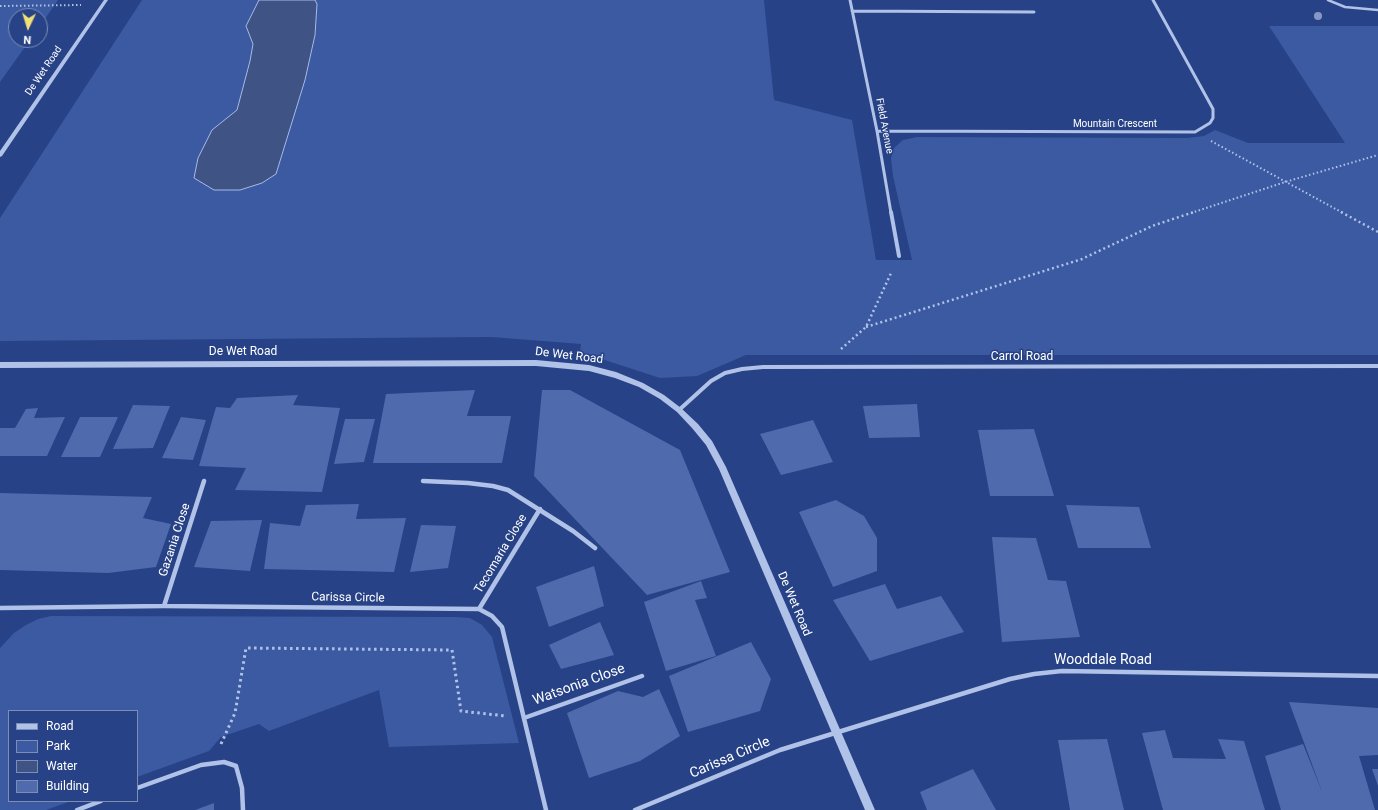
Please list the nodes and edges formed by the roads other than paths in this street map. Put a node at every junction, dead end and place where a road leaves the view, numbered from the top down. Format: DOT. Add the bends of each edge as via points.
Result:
graph roads {
  1 [pos="850,0"];
  2 [pos="1153,0"];
  3 [pos="1328,0"];
  4 [pos="105,2"];
  5 [pos="1378,10"];
  6 [pos="852,11"];
  7 [pos="1034,12"];
  8 [pos="877,131"];
  9 [pos="0,155"];
  10 [pos="899,256"];
  11 [pos="0,365"];
  12 [pos="1378,366"];
  13 [pos="679,410"];
  14 [pos="204,481"];
  15 [pos="423,481"];
  16 [pos="540,510"];
  17 [pos="594,548"];
  18 [pos="164,606"];
  19 [pos="0,608"];
  20 [pos="480,609"];
  21 [pos="642,676"];
  22 [pos="1378,676"];
  23 [pos="524,718"];
  24 [pos="836,732"];
  25 [pos="138,788"];
  26 [pos="98,802"];
  27 [pos="77,810"];
  28 [pos="243,810"];
  29 [pos="546,810"];
  30 [pos="636,810"];
  31 [pos="870,810"];
  1 -- 6 [label="street, Field Avenue"];
  2 -- 8 [label="street, Mountain Crescent" via="1213,109 1210,123 1195,132"];
  3 -- 5 [label="lane" via="1345,7"];
  4 -- 9 [label="street, De Wet Road"];
  6 -- 7 [label="street"];
  6 -- 8 [label="street, Field Avenue"];
  8 -- 10 [label="street, Field Avenue"];
  11 -- 13 [label="street, De Wet Road" via="536,363 589,368 616,376 641,385"];
  12 -- 13 [label="street, Carrol Road" via="763,367 725,373 711,381"];
  13 -- 24 [label="street, De Wet Road" via="709,443 722,467"];
  14 -- 18 [label="street, Gazania Close"];
  15 -- 16 [label="street, Tecomaria Close" via="493,486 508,490"];
  16 -- 17 [label="street, Tecomaria Close"];
  16 -- 20 [label="street, Tecomaria Close" via="517,544"];
  18 -- 19 [label="street, Carissa Circle"];
  18 -- 20 [label="street, Carissa Circle"];
  20 -- 23 [label="street" via="492,616 502,627"];
  21 -- 23 [label="street, Watsonia Close"];
  22 -- 24 [label="street, Wooddale Road" via="1062,671 1010,679"];
  23 -- 29 [label="street"];
  24 -- 30 [label="street, Carissa Circle" via="780,750"];
  24 -- 31 [label="street, De Wet Road"];
  25 -- 28 [label="street" via="213,762 224,762 236,766 242,788"];
  26 -- 27 [label="street"];
}
